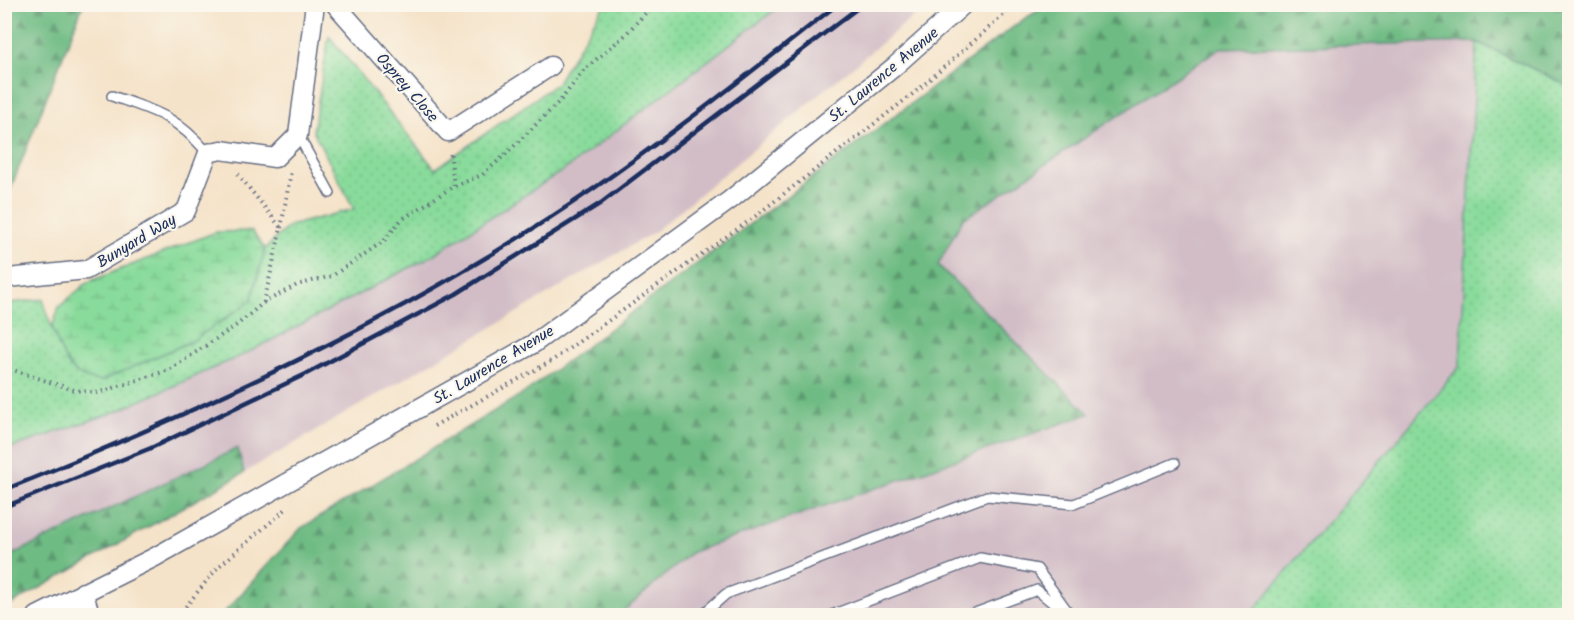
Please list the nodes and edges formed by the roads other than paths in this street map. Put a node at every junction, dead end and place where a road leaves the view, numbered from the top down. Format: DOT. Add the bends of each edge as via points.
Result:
graph roads {
  1 [pos="315,4"];
  2 [pos="335,4"];
  3 [pos="964,4"];
  4 [pos="551,66"];
  5 [pos="112,96"];
  6 [pos="298,135"];
  7 [pos="214,151"];
  8 [pos="330,193"];
  9 [pos="8,278"];
  10 [pos="1175,463"];
  11 [pos="83,592"];
  12 [pos="37,615"];
  13 [pos="91,615"];
  14 [pos="701,615"];
  15 [pos="829,615"];
  16 [pos="967,615"];
  17 [pos="1070,615"];
  1 -- 6 [label="street"];
  2 -- 4 [label="street, Osprey Close" via="448,132"];
  3 -- 11 [label="street, St. Laurence Avenue" via="894,67 730,200 533,344 155,557"];
  5 -- 7 [label="lane" via="164,114"];
  6 -- 7 [label="street" via="275,158"];
  6 -- 8 [label="lane"];
  7 -- 9 [label="street, Bunyard Way" via="186,211 86,270"];
  10 -- 14 [label="lane" via="1074,504 987,496 726,594"];
  11 -- 12 [label="street, St. Laurence Avenue"];
  11 -- 13 [label="street"];
  15 -- 17 [label="lane" via="980,558 1037,569"];
  16 -- 17 [label="lane" via="1037,590"];
}
